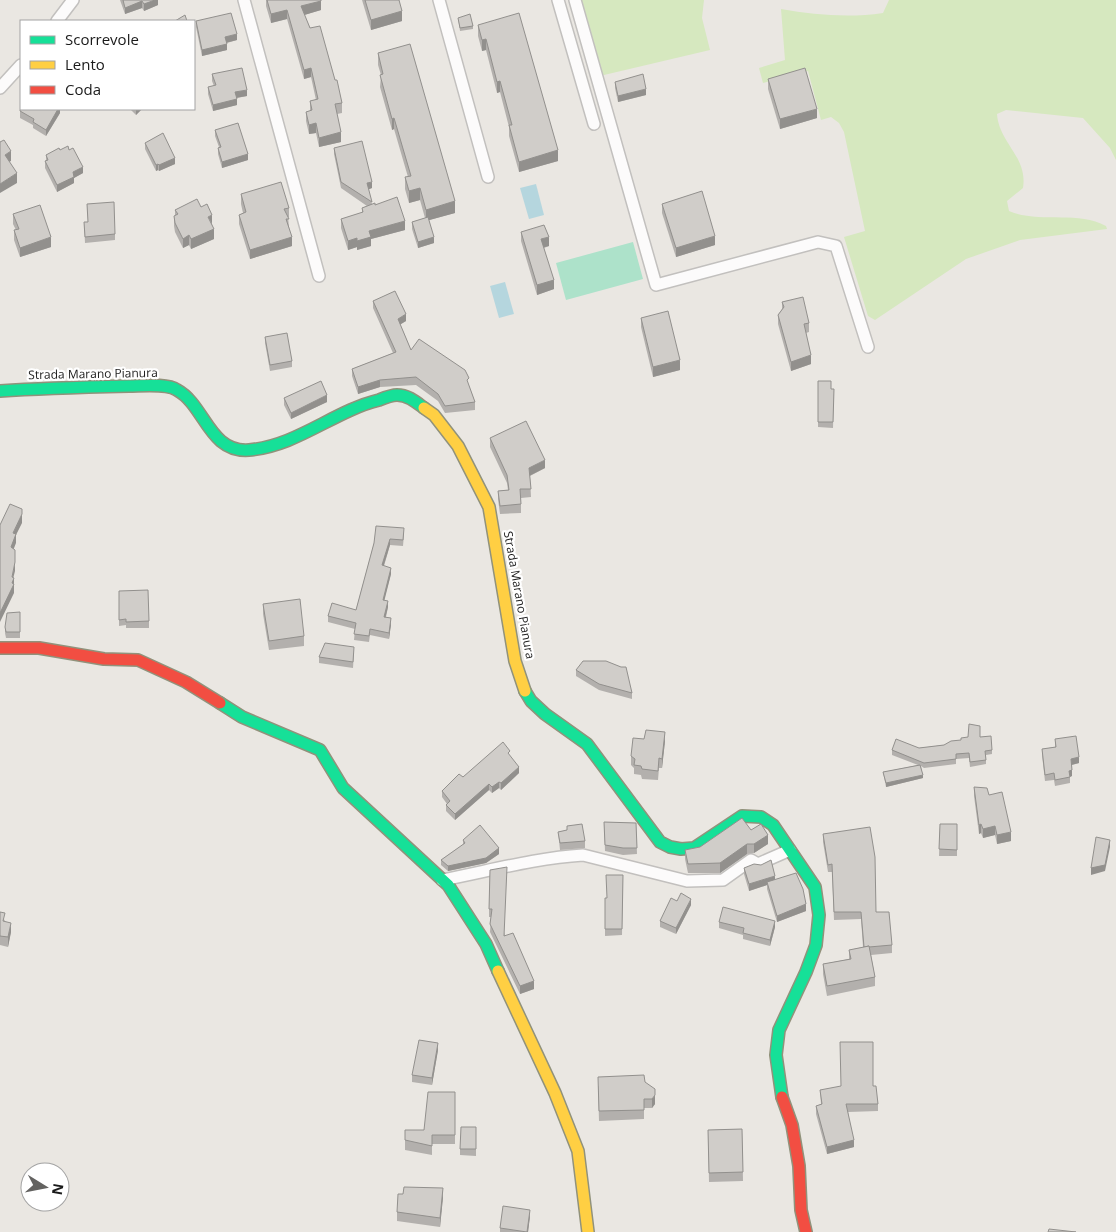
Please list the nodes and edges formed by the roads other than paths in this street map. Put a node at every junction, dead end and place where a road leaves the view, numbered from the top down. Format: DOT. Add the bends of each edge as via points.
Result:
graph roads {
  1 [pos="73,0"];
  2 [pos="244,0"];
  3 [pos="439,0"];
  4 [pos="558,0"];
  5 [pos="575,0"];
  6 [pos="57,20"];
  7 [pos="20,66"];
  8 [pos="0,88"];
  9 [pos="594,124"];
  10 [pos="488,177"];
  11 [pos="318,276"];
  12 [pos="868,347"];
  13 [pos="0,391"];
  14 [pos="0,648"];
  15 [pos="790,850"];
  16 [pos="442,880"];
  17 [pos="588,1232"];
  18 [pos="806,1232"];
  1 -- 6 [label="street"];
  2 -- 11 [label="street"];
  3 -- 10 [label="street"];
  4 -- 9 [label="street"];
  5 -- 12 [label="street" via="656,286 818,242 827,243 836,246"];
  7 -- 8 [label="street"];
  13 -- 15 [label="street, Strada Marano Pianura" via="62,387 175,388 189,397 212,433 227,445 246,450 267,448 300,435 361,404 397,395 412,399 434,415 458,446 489,507 515,661 531,701 586,744 660,842 681,850 694,848 742,816 761,817 773,825"];
  14 -- 16 [label="street" via="39,648 104,659 138,660 186,682 242,717 320,750 343,788"];
  15 -- 16 [label="street" via="758,864 751,860 722,880 687,881 582,855 539,860"];
  15 -- 18 [label="street, Strada Marano Pianura" via="815,887 819,915 816,945 779,1030 776,1055 781,1094 792,1125 799,1166"];
  16 -- 17 [label="street" via="486,944 555,1093 578,1151"];
}
